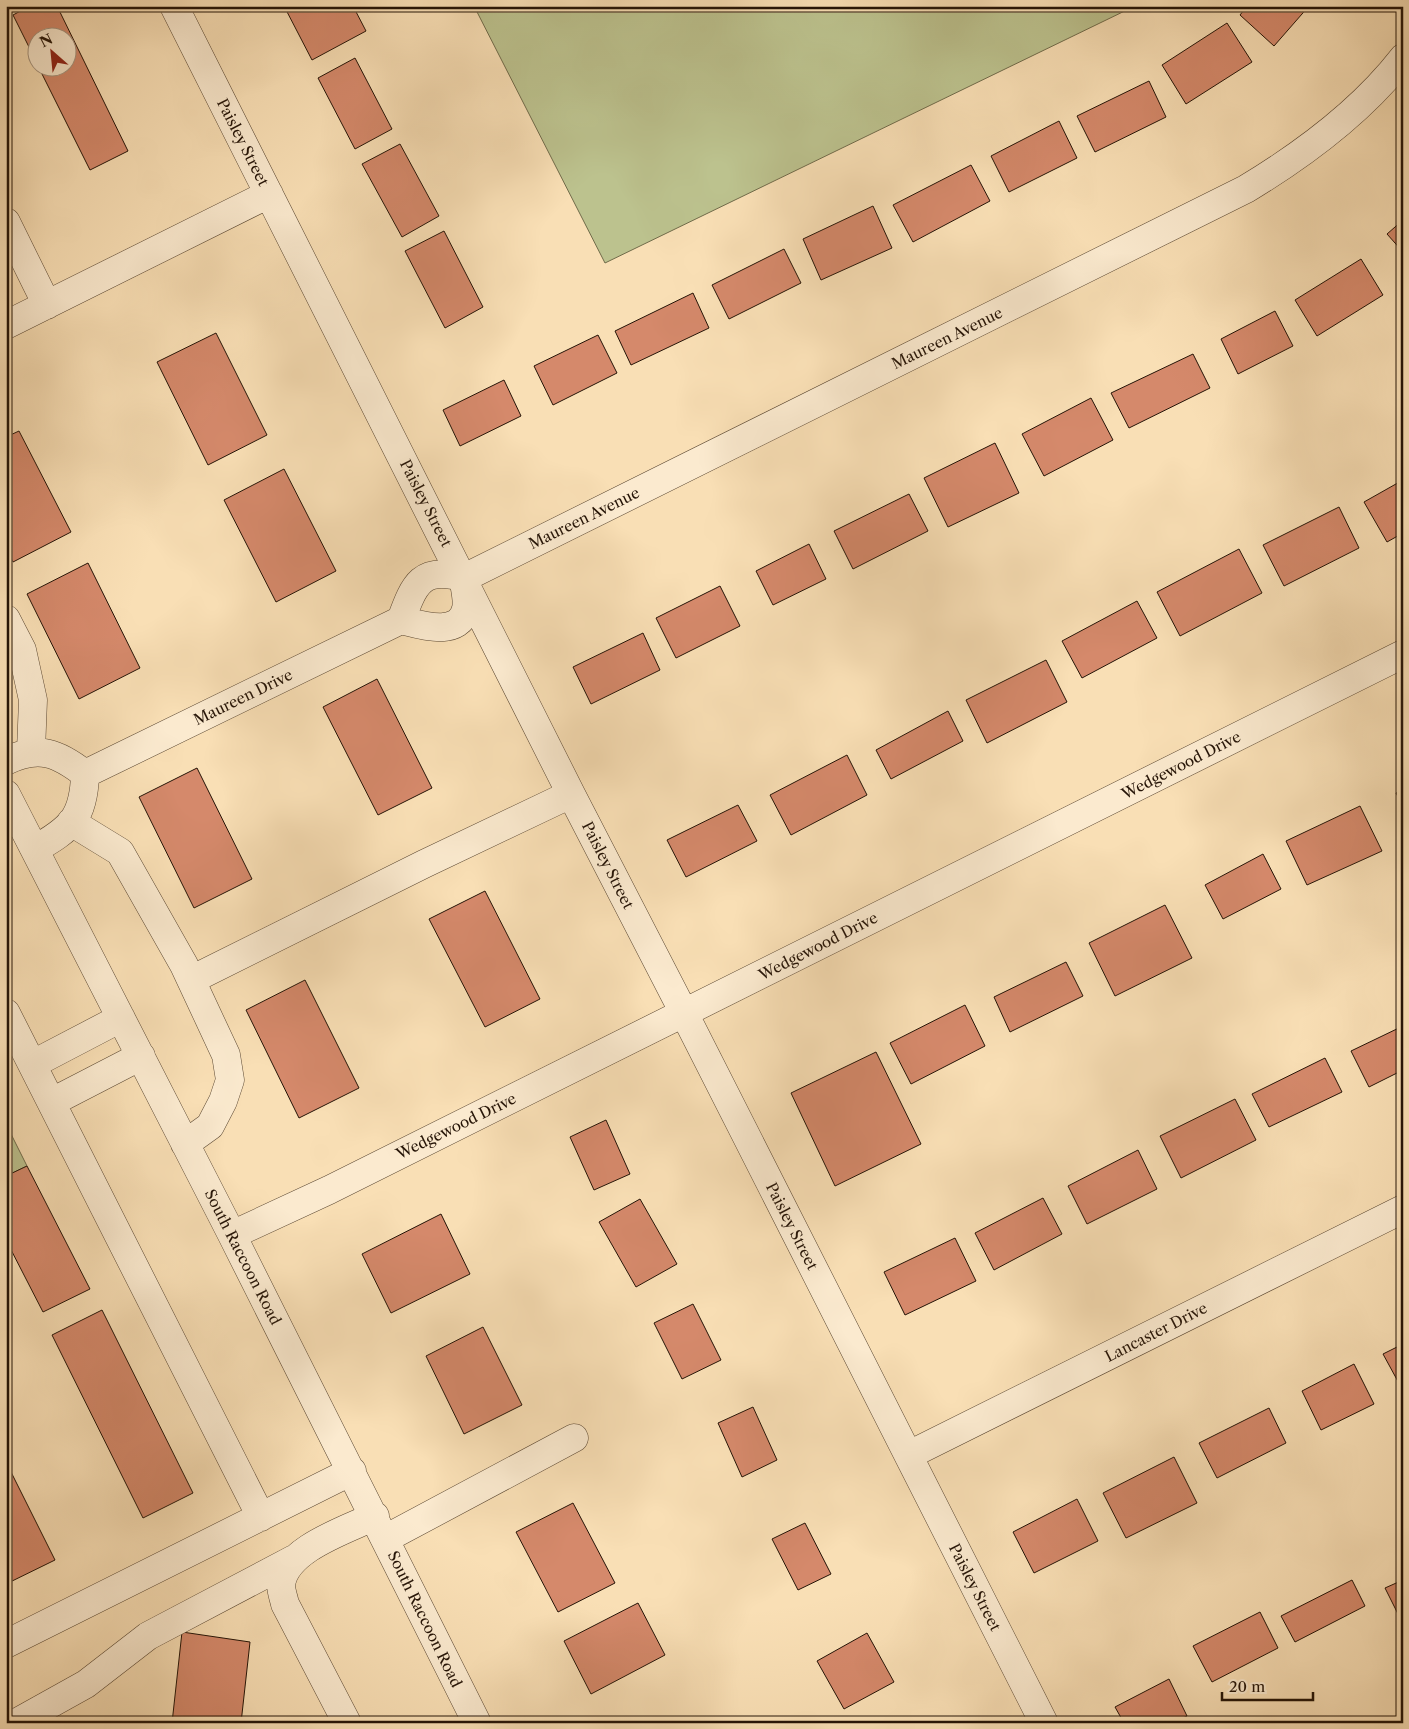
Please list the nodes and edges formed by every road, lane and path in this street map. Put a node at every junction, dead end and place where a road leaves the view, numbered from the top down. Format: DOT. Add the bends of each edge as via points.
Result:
graph roads {
  1 [pos="174,6"];
  2 [pos="1403,58"];
  3 [pos="269,194"];
  4 [pos="6,222"];
  5 [pos="47,305"];
  6 [pos="6,325"];
  7 [pos="464,578"];
  8 [pos="6,619"];
  9 [pos="401,620"];
  10 [pos="1403,654"];
  11 [pos="31,751"];
  12 [pos="6,761"];
  13 [pos="86,774"];
  14 [pos="6,794"];
  15 [pos="571,794"];
  16 [pos="71,822"];
  17 [pos="35,849"];
  18 [pos="191,980"];
  19 [pos="6,1013"];
  20 [pos="684,1013"];
  21 [pos="122,1018"];
  22 [pos="141,1056"];
  23 [pos="32,1064"];
  24 [pos="52,1102"];
  25 [pos="185,1144"];
  26 [pos="1403,1209"];
  27 [pos="232,1235"];
  28 [pos="574,1438"];
  29 [pos="909,1455"];
  30 [pos="352,1471"];
  31 [pos="261,1517"];
  32 [pos="380,1527"];
  33 [pos="294,1559"];
  34 [pos="6,1644"];
  35 [pos="16,1723"];
  36 [pos="348,1723"];
  37 [pos="477,1723"];
  38 [pos="1044,1723"];
  1 -- 3 [label="street, Paisley Street"];
  2 -- 7 [label="street, Maureen Avenue" via="1346,118 1284,167 1246,189"];
  3 -- 5 [label="street"];
  3 -- 7 [label="street, Paisley Street"];
  4 -- 5 [label="street"];
  5 -- 6 [label="street"];
  7 -- 9 [label="street" via="447,573 424,579 412,591"];
  7 -- 9 [label="street" via="466,608 462,619 438,628"];
  7 -- 15 [label="street, Paisley Street"];
  8 -- 11 [label="street" via="22,650 34,700"];
  9 -- 13 [label="street, Maureen Drive"];
  10 -- 20 [label="street, Wedgewood Drive"];
  11 -- 12 [label="street"];
  11 -- 13 [label="street" via="50,753 67,760"];
  13 -- 16 [label="street" via="84,799"];
  14 -- 17 [label="street, South Raccoon Road"];
  15 -- 18 [label="street"];
  15 -- 20 [label="street, Paisley Street"];
  16 -- 17 [label="street" via="62,834"];
  16 -- 18 [label="street" via="120,852"];
  17 -- 21 [label="street, South Raccoon Road"];
  18 -- 25 [label="street" via="226,1055 230,1080 210,1126"];
  19 -- 23 [label="street"];
  20 -- 27 [label="street, Wedgewood Drive"];
  20 -- 29 [label="street, Paisley Street"];
  21 -- 22 [label="street, South Raccoon Road"];
  21 -- 23 [label="street"];
  22 -- 24 [label="street"];
  22 -- 25 [label="street, South Raccoon Road"];
  23 -- 24 [label="street"];
  24 -- 31 [label="street"];
  25 -- 27 [label="street, South Raccoon Road"];
  26 -- 29 [label="street, Lancaster Drive"];
  27 -- 30 [label="street, South Raccoon Road"];
  28 -- 32 [label="street"];
  29 -- 38 [label="street, Paisley Street"];
  30 -- 31 [label="street"];
  30 -- 32 [label="street, South Raccoon Road"];
  31 -- 34 [label="street"];
  32 -- 33 [label="street" via="300,1553"];
  32 -- 37 [label="street, South Raccoon Road"];
  33 -- 35 [label="street" via="148,1636 86,1684"];
  33 -- 36 [label="street" via="287,1567 281,1586 285,1604"];
}
